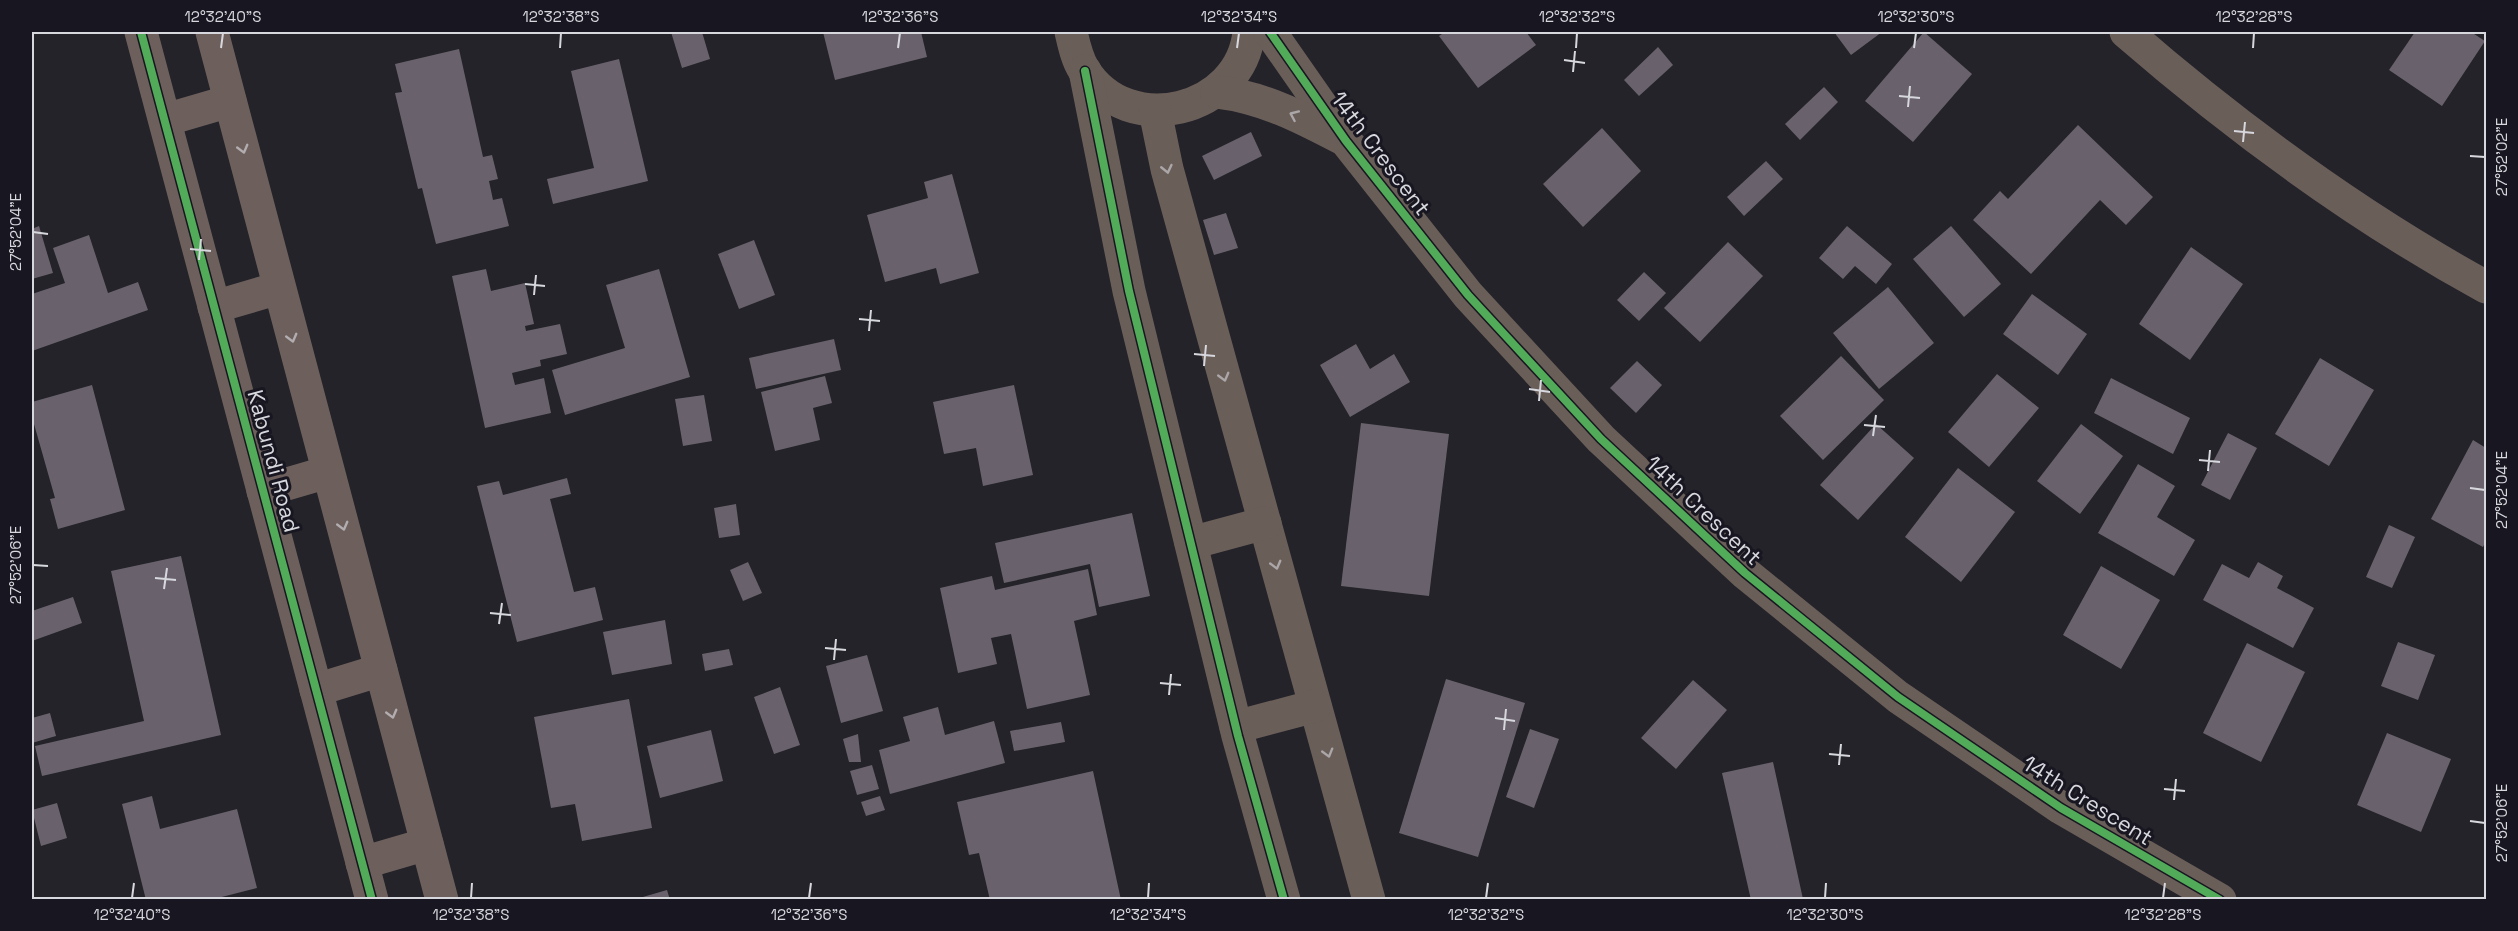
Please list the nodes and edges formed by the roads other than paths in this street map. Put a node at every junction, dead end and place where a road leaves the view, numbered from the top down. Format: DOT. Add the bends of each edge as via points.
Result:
graph roads {
  1 [pos="141,32"];
  2 [pos="212,32"];
  3 [pos="1071,32"];
  4 [pos="1249,32"];
  5 [pos="1270,32"];
  6 [pos="2126,32"];
  7 [pos="1085,71"];
  8 [pos="1217,92"];
  9 [pos="230,101"];
  10 [pos="1155,111"];
  11 [pos="165,120"];
  12 [pos="1346,141"];
  13 [pos="2487,287"];
  14 [pos="279,288"];
  15 [pos="214,307"];
  16 [pos="328,472"];
  17 [pos="263,490"];
  18 [pos="1265,524"];
  19 [pos="1191,543"];
  20 [pos="381,670"];
  21 [pos="316,690"];
  22 [pos="1315,706"];
  23 [pos="1236,727"];
  24 [pos="427,844"];
  25 [pos="362,863"];
  26 [pos="372,900"];
  27 [pos="442,900"];
  28 [pos="1284,900"];
  29 [pos="1369,900"];
  30 [pos="2220,900"];
  1 -- 11 [label="street, Kabundi Road"];
  2 -- 9 [label="street"];
  3 -- 7 [label="street"];
  4 -- 8 [label="street" via="1239,66"];
  5 -- 12 [label="street, 14th Crescent"];
  6 -- 13 [label="street" via="2201,97 2315,182"];
  7 -- 10 [label="street" via="1103,92 1127,105"];
  7 -- 19 [label="street" via="1129,291"];
  8 -- 10 [label="street" via="1187,108"];
  12 -- 8 [label="street, 14th Crescent, one-way" via="1246,95"];
  9 -- 11 [label="street"];
  9 -- 14 [label="street, one-way"];
  10 -- 18 [label="street, one-way" via="1167,170"];
  11 -- 15 [label="street, Kabundi Road"];
  12 -- 30 [label="street, 14th Crescent" via="1468,295 1601,439 1745,573 1898,697 2061,808"];
  14 -- 15 [label="street"];
  14 -- 16 [label="street, one-way"];
  15 -- 17 [label="street, Kabundi Road"];
  16 -- 17 [label="street"];
  16 -- 20 [label="street, one-way"];
  17 -- 21 [label="street, Kabundi Road"];
  18 -- 19 [label="street"];
  18 -- 22 [label="street, one-way"];
  19 -- 23 [label="street"];
  20 -- 21 [label="street"];
  20 -- 24 [label="street, one-way"];
  21 -- 25 [label="street, Kabundi Road"];
  22 -- 23 [label="street"];
  22 -- 29 [label="street, one-way"];
  23 -- 28 [label="street"];
  24 -- 25 [label="street"];
  24 -- 27 [label="street"];
  25 -- 26 [label="street, Kabundi Road"];
}
